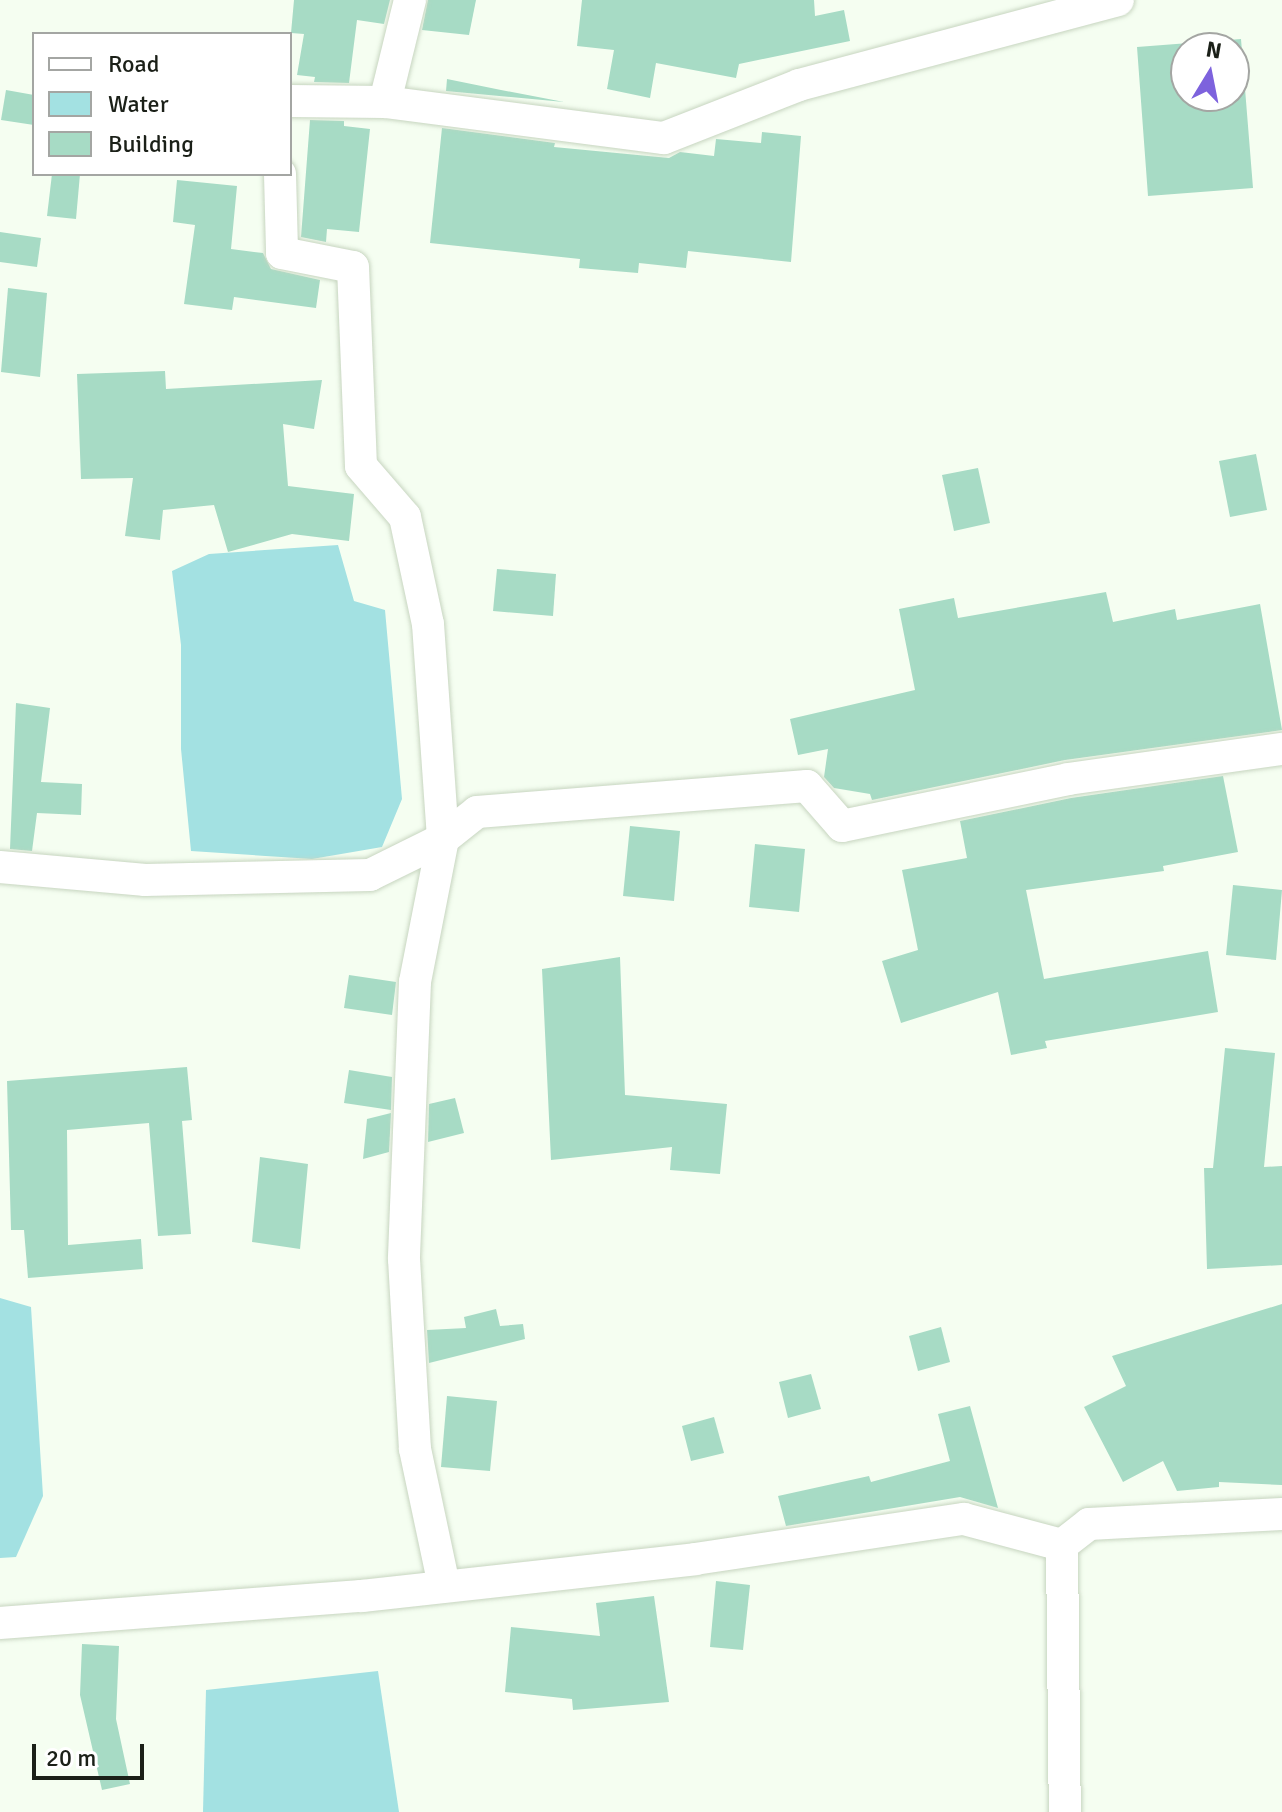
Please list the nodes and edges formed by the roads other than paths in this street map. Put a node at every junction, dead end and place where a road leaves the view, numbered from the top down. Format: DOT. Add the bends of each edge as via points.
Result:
graph roads {
  1 [pos="410,0"];
  2 [pos="1118,0"];
  3 [pos="292,101"];
  4 [pos="385,102"];
  5 [pos="280,176"];
  6 [pos="1282,749"];
  7 [pos="443,839"];
  8 [pos="0,867"];
  9 [pos="1282,1514"];
  10 [pos="1062,1545"];
  11 [pos="444,1586"];
  12 [pos="0,1623"];
  13 [pos="1065,1812"];
  1 -- 4 [label="street"];
  2 -- 4 [label="street" via="799,85 664,138"];
  3 -- 4 [label="street"];
  5 -- 7 [label="street" via="282,253 353,267 361,466 405,517 428,624"];
  6 -- 7 [label="street" via="1068,779 842,826 807,786 477,812"];
  7 -- 8 [label="street" via="370,875 145,880"];
  7 -- 11 [label="street" via="415,982 404,1259 415,1449"];
  9 -- 10 [label="street" via="1089,1524"];
  10 -- 11 [label="street" via="964,1519 695,1559"];
  10 -- 13 [label="street"];
  11 -- 12 [label="street"];
}
